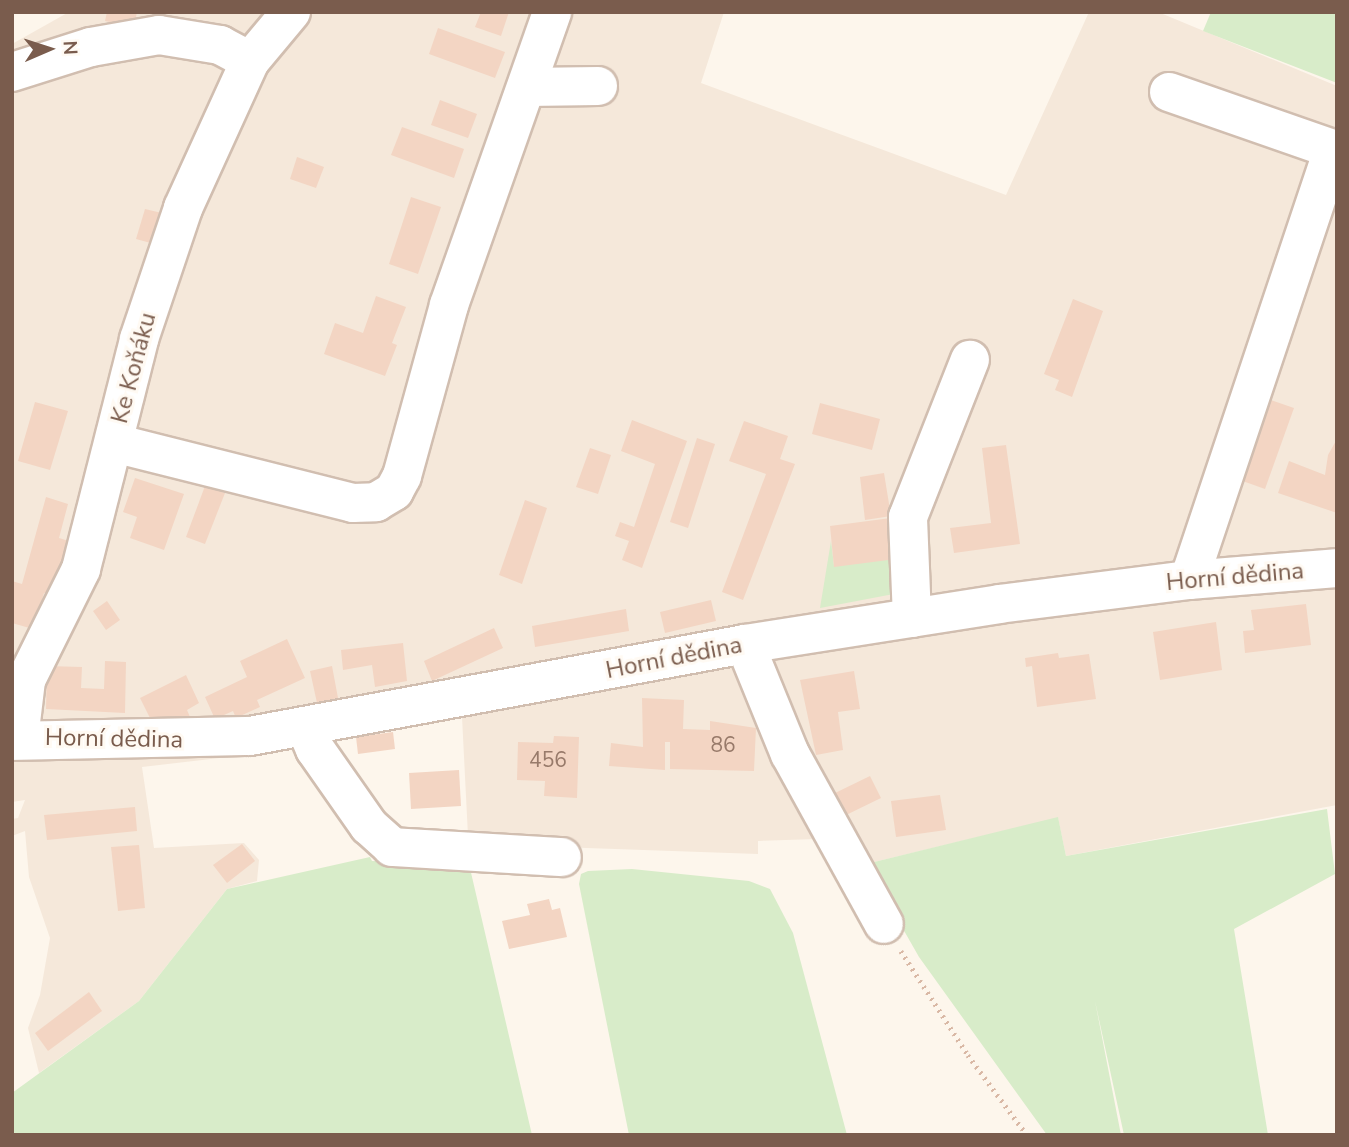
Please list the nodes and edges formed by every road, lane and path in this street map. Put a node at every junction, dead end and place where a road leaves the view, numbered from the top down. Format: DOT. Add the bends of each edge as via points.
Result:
graph roads {
  1 [pos="290,12"];
  2 [pos="552,12"];
  3 [pos="250,61"];
  4 [pos="12,72"];
  5 [pos="598,86"];
  6 [pos="528,87"];
  7 [pos="1169,92"];
  8 [pos="1335,149"];
  9 [pos="971,360"];
  10 [pos="114,443"];
  11 [pos="1337,568"];
  12 [pos="1189,580"];
  13 [pos="912,618"];
  14 [pos="745,644"];
  15 [pos="306,728"];
  16 [pos="16,740"];
  17 [pos="562,858"];
  18 [pos="884,924"];
  19 [pos="1027,1135"];
  1 -- 3 [label="street, Ke Koňáku"];
  2 -- 6 [label="street"];
  3 -- 4 [label="street" via="220,45 159,35 92,47"];
  3 -- 10 [label="street, Ke Koňáku" via="183,208 139,339"];
  5 -- 6 [label="street"];
  6 -- 10 [label="street" via="449,305 402,476 386,498 354,503"];
  7 -- 8 [label="street"];
  8 -- 12 [label="street"];
  9 -- 13 [label="street" via="908,517"];
  10 -- 16 [label="street, Ke Koňáku" via="81,569 26,680"];
  11 -- 12 [label="street, Horní dědina"];
  12 -- 13 [label="street, Horní dědina"];
  13 -- 14 [label="street, Horní dědina"];
  14 -- 15 [label="street, Horní dědina"];
  14 -- 18 [label="street" via="790,754"];
  15 -- 16 [label="street, Horní dědina" via="186,741"];
  15 -- 17 [label="street" via="315,749 369,826 392,847"];
  18 -- 19 [label="path" via="968,1055"];
}
